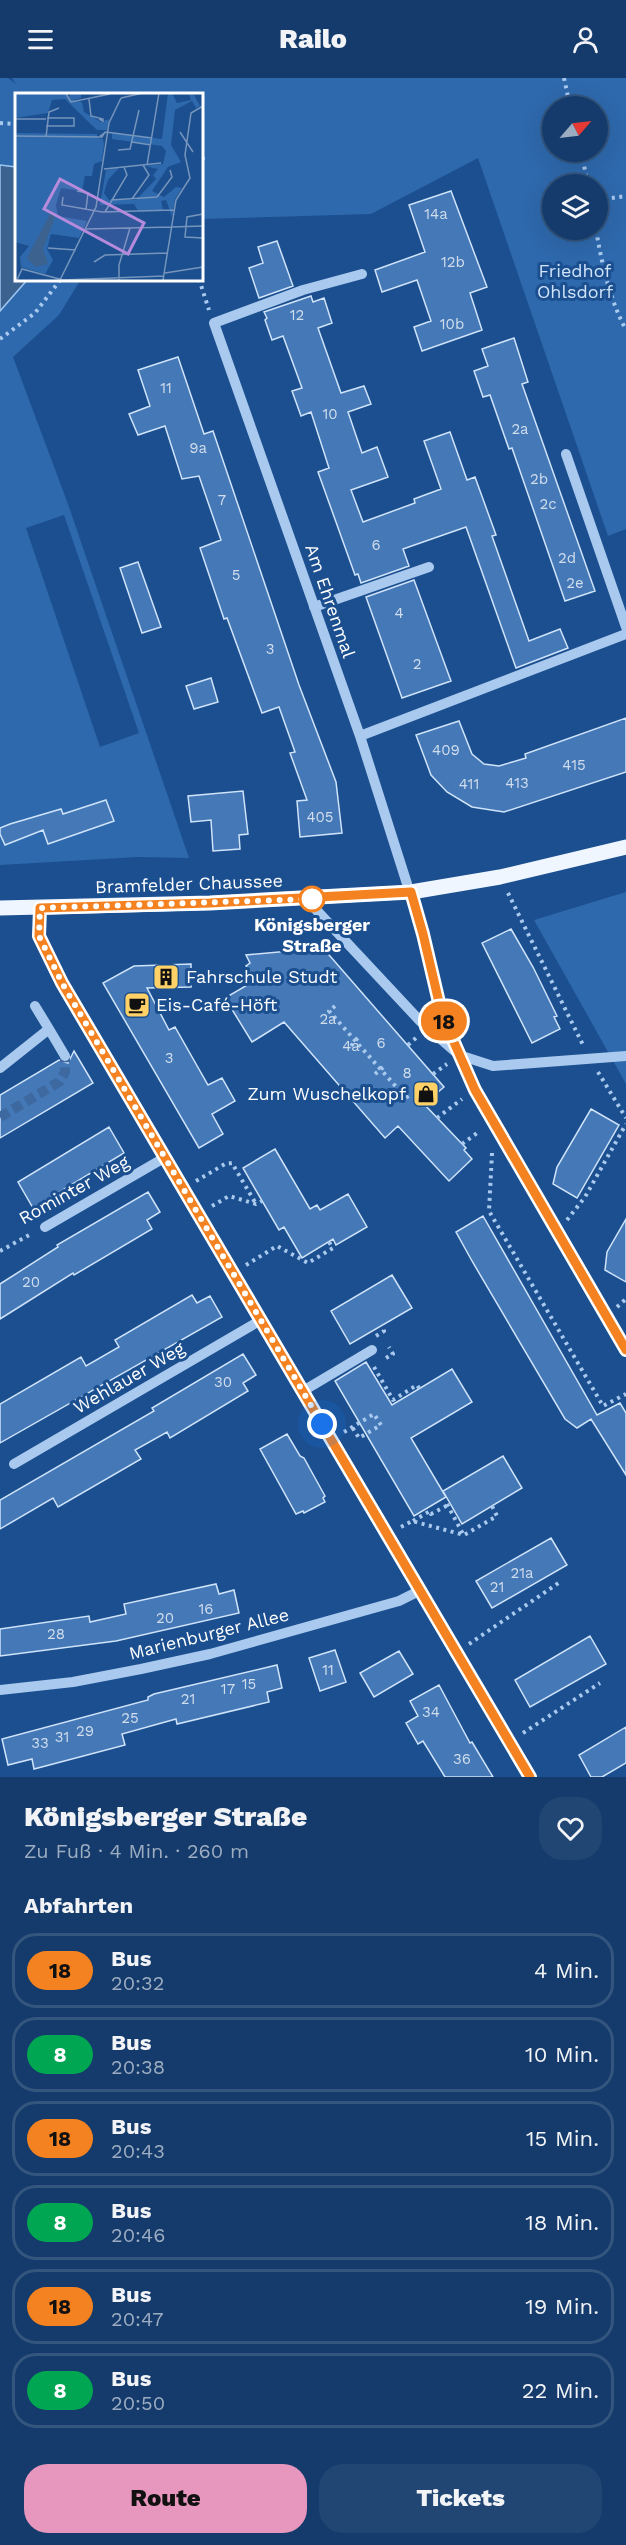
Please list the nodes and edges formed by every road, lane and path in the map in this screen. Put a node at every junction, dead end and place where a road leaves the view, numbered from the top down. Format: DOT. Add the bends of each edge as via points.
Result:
graph roads {
  1 [pos="564,78"];
  2 [pos="568,96"];
  3 [pos="0,123"];
  4 [pos="15,124"];
  5 [pos="626,196"];
  6 [pos="608,198"];
  7 [pos="598,240"];
  8 [pos="362,274"];
  9 [pos="60,280"];
  10 [pos="200,280"];
  11 [pos="214,323"];
  12 [pos="626,330"];
  13 [pos="0,339"];
  14 [pos="566,454"];
  15 [pos="429,567"];
  16 [pos="314,607"];
  17 [pos="626,627"];
  18 [pos="626,634"];
  19 [pos="360,736"];
  20 [pos="626,847"];
  21 [pos="500,877"];
  22 [pos="411,892"];
  23 [pos="306,899"];
  24 [pos="0,908"];
  25 [pos="40,908"];
  26 [pos="35,1006"];
  27 [pos="335,1006"];
  28 [pos="333,1015"];
  29 [pos="328,1019"];
  30 [pos="49,1029"];
  31 [pos="360,1035"];
  32 [pos="356,1041"];
  33 [pos="351,1046"];
  34 [pos="459,1055"];
  35 [pos="65,1056"];
  36 [pos="626,1056"];
  37 [pos="589,1057"];
  38 [pos="386,1065"];
  39 [pos="0,1068"];
  40 [pos="381,1069"];
  41 [pos="375,1074"];
  42 [pos="475,1090"];
  43 [pos="411,1094"];
  44 [pos="406,1098"];
  45 [pos="400,1102"];
  46 [pos="437,1118"];
  47 [pos="626,1118"];
  48 [pos="493,1122"];
  49 [pos="626,1124"];
  50 [pos="462,1144"];
  51 [pos="164,1158"];
  52 [pos="183,1189"];
  53 [pos="262,1201"];
  54 [pos="256,1204"];
  55 [pos="198,1214"];
  56 [pos="45,1227"];
  57 [pos="556,1230"];
  58 [pos="329,1242"];
  59 [pos="0,1251"];
  60 [pos="233,1273"];
  61 [pos="261,1320"];
  62 [pos="381,1333"];
  63 [pos="372,1350"];
  64 [pos="626,1350"];
  65 [pos="419,1388"];
  66 [pos="303,1391"];
  67 [pos="626,1394"];
  68 [pos="352,1427"];
  69 [pos="332,1440"];
  70 [pos="14,1464"];
  71 [pos="492,1506"];
  72 [pos="412,1521"];
  73 [pos="388,1535"];
  74 [pos="464,1535"];
  75 [pos="560,1582"];
  76 [pos="421,1590"];
  77 [pos="457,1652"];
  78 [pos="600,1683"];
  79 [pos="0,1690"];
  80 [pos="510,1742"];
  81 [pos="530,1777"];
  1 -- 2 [label="path"];
  3 -- 4 [label="path"];
  5 -- 6 [label="path"];
  7 -- 12 [label="path" via="616,311"];
  8 -- 11 [label="street" via="303,290"];
  9 -- 13 [label="path" via="35,313"];
  10 -- 11 [label="path"];
  11 -- 16 [label="street, Am Ehrenmal"];
  14 -- 17 [label="street"];
  15 -- 16 [label="street"];
  16 -- 19 [label="street, Am Ehrenmal"];
  18 -- 19 [label="street"];
  19 -- 22 [label="street, Am Ehrenmal"];
  20 -- 21 [label="main road, Bramfelder Chaussee"];
  21 -- 22 [label="main road, Bramfelder Chaussee"];
  21 -- 37 [label="path"];
  22 -- 23 [label="main road, Bramfelder Chaussee"];
  22 -- 34 [label="street" via="442,1015"];
  23 -- 25 [label="main road, Bramfelder Chaussee"];
  23 -- 34 [label="street" via="420,1021"];
  24 -- 25 [label="main road, Bramfelder Chaussee"];
  25 -- 51 [label="street" via="39,936 62,983"];
  26 -- 30 [label="street"];
  27 -- 28 [label="path" via="329,1011"];
  28 -- 29 [label="path"];
  28 -- 32 [label="path"];
  30 -- 35 [label="street"];
  30 -- 39 [label="street"];
  31 -- 32 [label="path"];
  32 -- 33 [label="path"];
  32 -- 40 [label="path"];
  34 -- 37 [label="street" via="493,1066"];
  34 -- 42 [label="street"];
  36 -- 37 [label="street"];
  37 -- 47 [label="path"];
  38 -- 40 [label="path"];
  40 -- 41 [label="path"];
  40 -- 44 [label="path"];
  42 -- 46 [label="path"];
  42 -- 48 [label="street"];
  43 -- 44 [label="path"];
  44 -- 45 [label="path"];
  48 -- 50 [label="path"];
  48 -- 57 [label="street"];
  48 -- 67 [label="path" via="489,1210 603,1407"];
  49 -- 57 [label="path" via="585,1197"];
  51 -- 52 [label="street"];
  51 -- 56 [label="street, Rominter Weg"];
  52 -- 54 [label="path" via="232,1162"];
  52 -- 55 [label="street"];
  53 -- 54 [label="path"];
  54 -- 55 [label="path" via="229,1196"];
  55 -- 60 [label="street"];
  56 -- 59 [label="path, Rominter Weg"];
  57 -- 64 [label="street"];
  58 -- 60 [label="path" via="333,1248 308,1263 277,1246"];
  60 -- 61 [label="street"];
  61 -- 66 [label="street"];
  61 -- 70 [label="street, Wehlauer Weg"];
  62 -- 65 [label="path" via="393,1354 373,1366 393,1400 417,1385"];
  63 -- 66 [label="street"];
  66 -- 69 [label="street"];
  68 -- 68 [label="path" via="359,1438 381,1425 374,1414"];
  68 -- 69 [label="path"];
  69 -- 73 [label="street"];
  71 -- 74 [label="path" via="497,1516"];
  72 -- 73 [label="path"];
  72 -- 74 [label="path"];
  72 -- 74 [label="path" via="448,1504"];
  73 -- 76 [label="street"];
  75 -- 77 [label="path"];
  76 -- 77 [label="street"];
  76 -- 79 [label="street, Marienburger Allee" via="399,1601 198,1656 73,1682"];
  77 -- 80 [label="street"];
  78 -- 80 [label="path"];
  80 -- 81 [label="street"];
}
